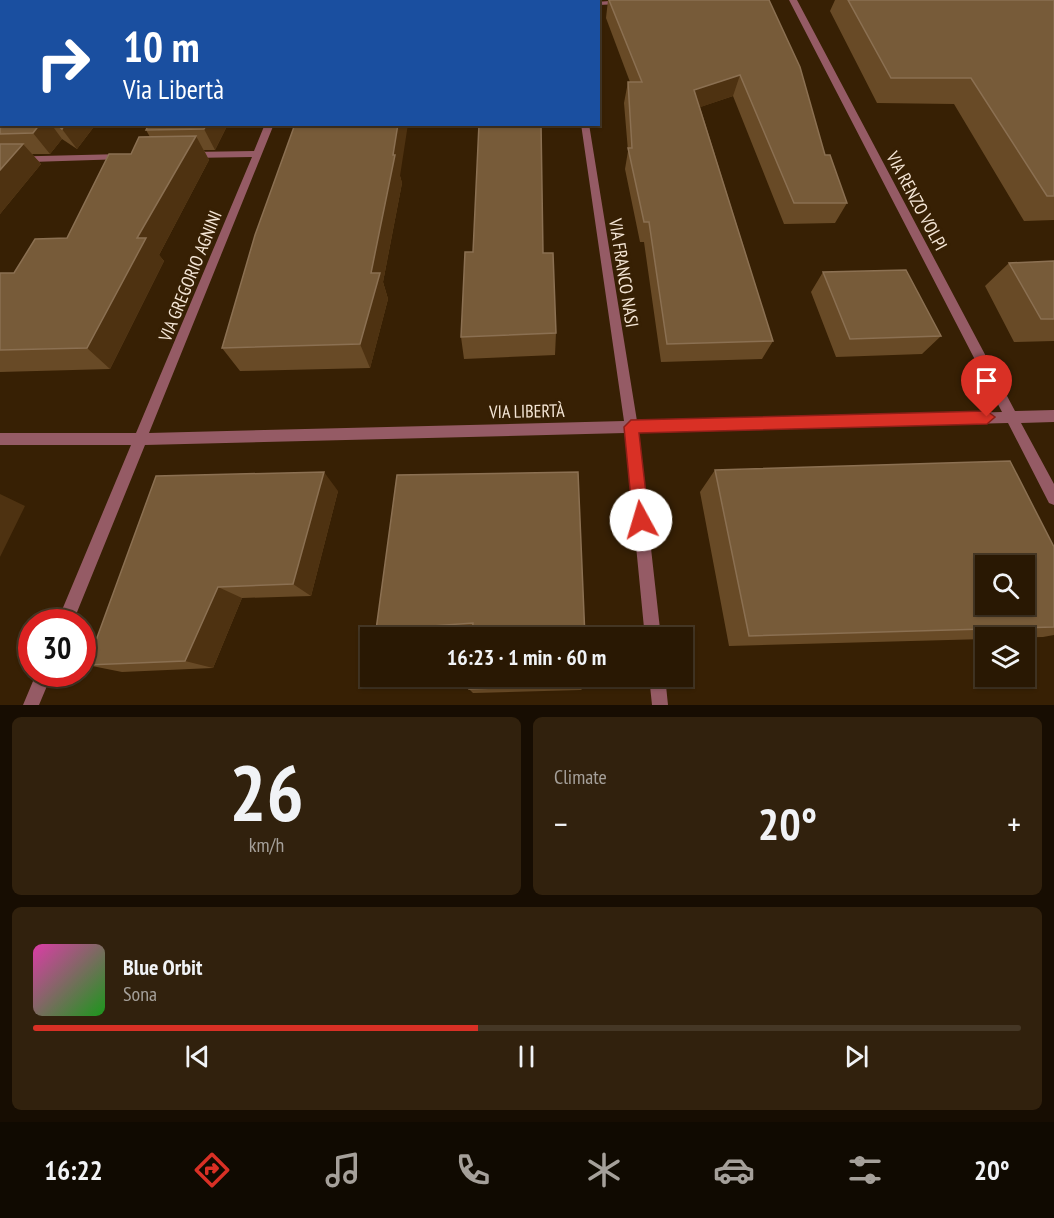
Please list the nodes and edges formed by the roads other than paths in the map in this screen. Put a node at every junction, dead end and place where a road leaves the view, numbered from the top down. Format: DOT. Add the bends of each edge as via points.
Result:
graph roads {
  1 [pos="793,0"];
  2 [pos="632,2"];
  3 [pos="600,3"];
  4 [pos="269,126"];
  5 [pos="585,126"];
  6 [pos="258,154"];
  7 [pos="176,156"];
  8 [pos="129,157"];
  9 [pos="0,160"];
  10 [pos="1054,416"];
  11 [pos="1011,417"];
  12 [pos="631,427"];
  13 [pos="140,439"];
  14 [pos="0,440"];
  15 [pos="1054,498"];
  16 [pos="70,609"];
  17 [pos="652,627"];
  18 [pos="39,687"];
  19 [pos="658,687"];
  20 [pos="31,705"];
  21 [pos="660,705"];
  1 -- 11 [label="street, VIA RENZO VOLPI"];
  2 -- 3 [label="street"];
  4 -- 6 [label="street, VIA GREGORIO AGNINI"];
  5 -- 12 [label="street, VIA FRANCO NASI"];
  6 -- 7 [label="street"];
  6 -- 13 [label="street, VIA GREGORIO AGNINI"];
  8 -- 9 [label="street"];
  10 -- 11 [label="street, VIA LIBERTÀ"];
  11 -- 12 [label="street, VIA LIBERTÀ"];
  11 -- 15 [label="street, VIA RENZO VOLPI"];
  12 -- 13 [label="street, VIA LIBERTÀ"];
  12 -- 17 [label="street, VIA FRANCO NASI"];
  13 -- 14 [label="street, VIA LIBERTÀ"];
  13 -- 16 [label="street, VIA GREGORIO AGNINI"];
  18 -- 20 [label="street"];
  19 -- 21 [label="street"];
}
